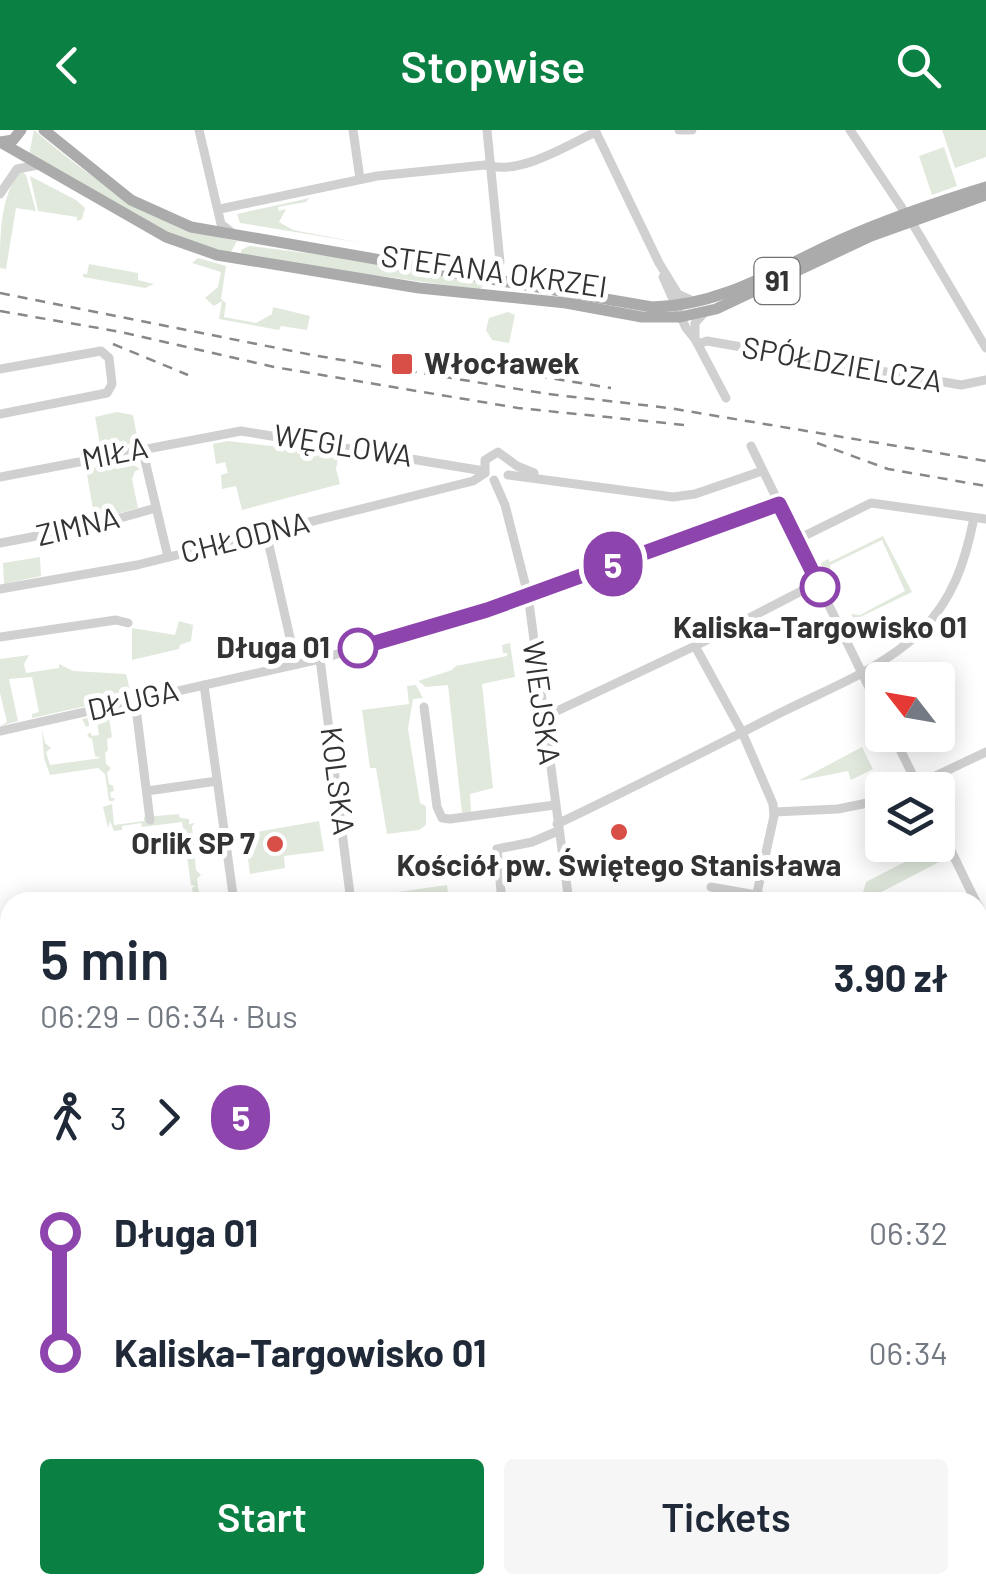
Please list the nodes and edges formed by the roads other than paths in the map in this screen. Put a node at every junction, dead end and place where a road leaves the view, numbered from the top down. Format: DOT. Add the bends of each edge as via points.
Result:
graph roads {
  1 [pos="21,130"];
  2 [pos="44,130"];
  3 [pos="198,130"];
  4 [pos="352,130"];
  5 [pos="487,130"];
  6 [pos="692,130"];
  7 [pos="850,130"];
  8 [pos="595,131"];
  9 [pos="679,131"];
  10 [pos="0,142"];
  11 [pos="16,152"];
  12 [pos="38,165"];
  13 [pos="491,167"];
  14 [pos="360,179"];
  15 [pos="986,187"];
  16 [pos="0,194"];
  17 [pos="986,195"];
  18 [pos="220,208"];
  19 [pos="908,218"];
  20 [pos="191,227"];
  21 [pos="236,236"];
  22 [pos="253,240"];
  23 [pos="234,259"];
  24 [pos="659,263"];
  25 [pos="484,279"];
  26 [pos="666,284"];
  27 [pos="466,295"];
  28 [pos="678,306"];
  29 [pos="702,307"];
  30 [pos="658,313"];
  31 [pos="986,321"];
  32 [pos="974,326"];
  33 [pos="696,341"];
  34 [pos="986,348"];
  35 [pos="0,369"];
  36 [pos="986,380"];
  37 [pos="726,398"];
  38 [pos="0,414"];
  39 [pos="230,432"];
  40 [pos="751,446"];
  41 [pos="142,448"];
  42 [pos="485,460"];
  43 [pos="510,461"];
  44 [pos="453,463"];
  45 [pos="762,471"];
  46 [pos="488,475"];
  47 [pos="507,476"];
  48 [pos="0,477"];
  49 [pos="542,477"];
  50 [pos="452,486"];
  51 [pos="779,504"];
  52 [pos="504,505"];
  53 [pos="156,508"];
  54 [pos="974,518"];
  55 [pos="986,520"];
  56 [pos="266,532"];
  57 [pos="796,540"];
  58 [pos="0,544"];
  59 [pos="168,557"];
  60 [pos="817,582"];
  61 [pos="0,589"];
  62 [pos="528,595"];
  63 [pos="128,622"];
  64 [pos="0,637"];
  65 [pos="695,646"];
  66 [pos="320,659"];
  67 [pos="296,664"];
  68 [pos="862,672"];
  69 [pos="865,678"];
  70 [pos="204,684"];
  71 [pos="135,700"];
  72 [pos="424,707"];
  73 [pos="542,718"];
  74 [pos="0,731"];
  75 [pos="742,732"];
  76 [pos="986,752"];
  77 [pos="948,772"];
  78 [pos="218,781"];
  79 [pos="147,791"];
  80 [pos="555,804"];
  81 [pos="865,804"];
  82 [pos="774,812"];
  83 [pos="150,820"];
  84 [pos="558,828"];
  85 [pos="955,859"];
  86 [pos="711,888"];
  87 [pos="233,892"];
  88 [pos="350,892"];
  89 [pos="501,892"];
  90 [pos="568,892"];
  91 [pos="727,892"];
  92 [pos="757,892"];
  93 [pos="971,892"];
  1 -- 10 [label="main road"];
  1 -- 11 [label="main road"];
  2 -- 20 [label="main road, STEFANA OKRZEI" via="122,194"];
  3 -- 18 [label="street"];
  4 -- 14 [label="street"];
  5 -- 13 [label="street"];
  6 -- 9 [label="street"];
  7 -- 19 [label="street"];
  8 -- 13 [label="street" via="518,166"];
  8 -- 24 [label="street"];
  10 -- 11 [label="main road, STEFANA OKRZEI"];
  11 -- 12 [label="main road, STEFANA OKRZEI"];
  11 -- 16 [label="street"];
  12 -- 16 [label="street" via="16,169"];
  12 -- 23 [label="main road, STEFANA OKRZEI" via="166,237"];
  13 -- 14 [label="street"];
  13 -- 25 [label="street" via="500,262"];
  14 -- 18 [label="street"];
  15 -- 19 [label="main road, 91"];
  17 -- 19 [label="main road, 91"];
  18 -- 20 [label="street" via="209,224"];
  18 -- 21 [label="street" via="221,224"];
  19 -- 29 [label="main road, 91" via="738,300"];
  19 -- 32 [label="street"];
  20 -- 21 [label="main road, STEFANA OKRZEI"];
  21 -- 22 [label="main road, STEFANA OKRZEI"];
  22 -- 23 [label="main road" via="238,246"];
  22 -- 25 [label="main road, STEFANA OKRZEI"];
  23 -- 27 [label="main road, STEFANA OKRZEI"];
  24 -- 26 [label="street"];
  24 -- 28 [label="street"];
  25 -- 27 [label="main road" via="487,290"];
  25 -- 30 [label="main road, STEFANA OKRZEI"];
  26 -- 28 [label="street"];
  26 -- 30 [label="street"];
  27 -- 30 [label="main road, STEFANA OKRZEI"];
  28 -- 29 [label="main road"];
  28 -- 30 [label="main road"];
  28 -- 33 [label="street"];
  29 -- 33 [label="street"];
  31 -- 32 [label="street"];
  32 -- 34 [label="street"];
  33 -- 36 [label="street, SPÓŁDZIELCZA" via="961,385"];
  33 -- 37 [label="street"];
  35 -- 38 [label="street" via="101,351 109,358 112,384 107,393"];
  39 -- 41 [label="street, MIŁA"];
  39 -- 44 [label="street, WĘGLOWA"];
  40 -- 45 [label="street"];
  41 -- 48 [label="street, MIŁA"];
  41 -- 53 [label="street"];
  42 -- 43 [label="street, WĘGLOWA" via="498,452"];
  42 -- 44 [label="street, WĘGLOWA"];
  42 -- 46 [label="street"];
  43 -- 47 [label="street, WIEJSKA"];
  43 -- 49 [label="street"];
  44 -- 46 [label="street, WĘGLOWA"];
  44 -- 50 [label="street"];
  45 -- 49 [label="street" via="674,498"];
  45 -- 51 [label="street"];
  46 -- 47 [label="street"];
  46 -- 50 [label="street, CHŁODNA"];
  46 -- 52 [label="street, WIEJSKA"];
  47 -- 49 [label="street"];
  47 -- 52 [label="street, WIEJSKA"];
  50 -- 56 [label="street, CHŁODNA"];
  51 -- 57 [label="street"];
  51 -- 62 [label="street, DŁUGA"];
  52 -- 62 [label="street, WIEJSKA"];
  53 -- 58 [label="street, ZIMNA"];
  53 -- 59 [label="street"];
  54 -- 55 [label="street"];
  54 -- 57 [label="street" via="871,503"];
  54 -- 68 [label="street" via="958,577 941,608 905,645"];
  56 -- 59 [label="street, CHŁODNA"];
  56 -- 67 [label="street"];
  57 -- 60 [label="street"];
  59 -- 61 [label="street, CHŁODNA"];
  60 -- 65 [label="street"];
  60 -- 68 [label="street"];
  62 -- 66 [label="street, DŁUGA"];
  62 -- 73 [label="street, WIEJSKA"];
  63 -- 64 [label="street"];
  65 -- 73 [label="street"];
  65 -- 75 [label="street"];
  66 -- 67 [label="street, DŁUGA"];
  66 -- 88 [label="street, KOLSKA"];
  67 -- 70 [label="street, DŁUGA"];
  68 -- 69 [label="street"];
  68 -- 75 [label="street"];
  70 -- 71 [label="street, DŁUGA"];
  70 -- 78 [label="street"];
  71 -- 74 [label="street, DŁUGA"];
  71 -- 79 [label="street"];
  72 -- 80 [label="street" via="442,818"];
  73 -- 80 [label="street, WIEJSKA"];
  75 -- 82 [label="street"];
  75 -- 84 [label="street"];
  76 -- 77 [label="street"];
  78 -- 79 [label="street"];
  78 -- 87 [label="street"];
  79 -- 83 [label="street"];
  80 -- 84 [label="street, WIEJSKA"];
  81 -- 82 [label="street"];
  82 -- 92 [label="street"];
  84 -- 89 [label="street" via="497,849"];
  84 -- 90 [label="street, WIEJSKA"];
  85 -- 93 [label="street"];
  86 -- 91 [label="street"];
}
